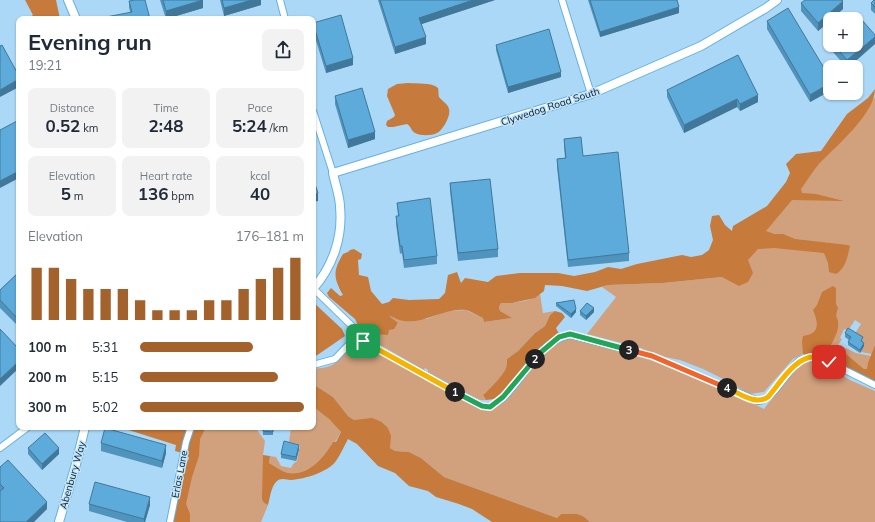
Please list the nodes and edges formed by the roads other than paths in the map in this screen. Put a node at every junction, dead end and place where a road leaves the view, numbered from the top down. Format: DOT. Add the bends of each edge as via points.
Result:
graph roads {
  1 [pos="68,0"];
  2 [pos="280,0"];
  3 [pos="562,0"];
  4 [pos="777,0"];
  5 [pos="75,16"];
  6 [pos="284,16"];
  7 [pos="591,94"];
  8 [pos="316,120"];
  9 [pos="333,173"];
  10 [pos="316,285"];
  11 [pos="316,292"];
  12 [pos="355,338"];
  13 [pos="316,364"];
  14 [pos="875,385"];
  15 [pos="24,430"];
  16 [pos="84,430"];
  17 [pos="190,430"];
  18 [pos="0,448"];
  19 [pos="59,522"];
  20 [pos="170,522"];
  1 -- 5 [label="street"];
  2 -- 6 [label="street"];
  3 -- 7 [label="street"];
  4 -- 7 [label="street, Clywedog Road South" via="701,46"];
  7 -- 9 [label="street, Clywedog Road South"];
  8 -- 9 [label="street"];
  9 -- 10 [label="street" via="340,205 340,235 329,267"];
  11 -- 12 [label="street" via="352,326"];
  12 -- 13 [label="street" via="335,359"];
  12 -- 14 [label="street" via="482,406 490,407 503,397 540,353 559,337 570,334 652,356 758,401 768,397 795,365 810,357 819,357"];
  15 -- 18 [label="street"];
  16 -- 19 [label="street, Abenbury Way"];
  17 -- 20 [label="street, Erlas Lane"];
}
